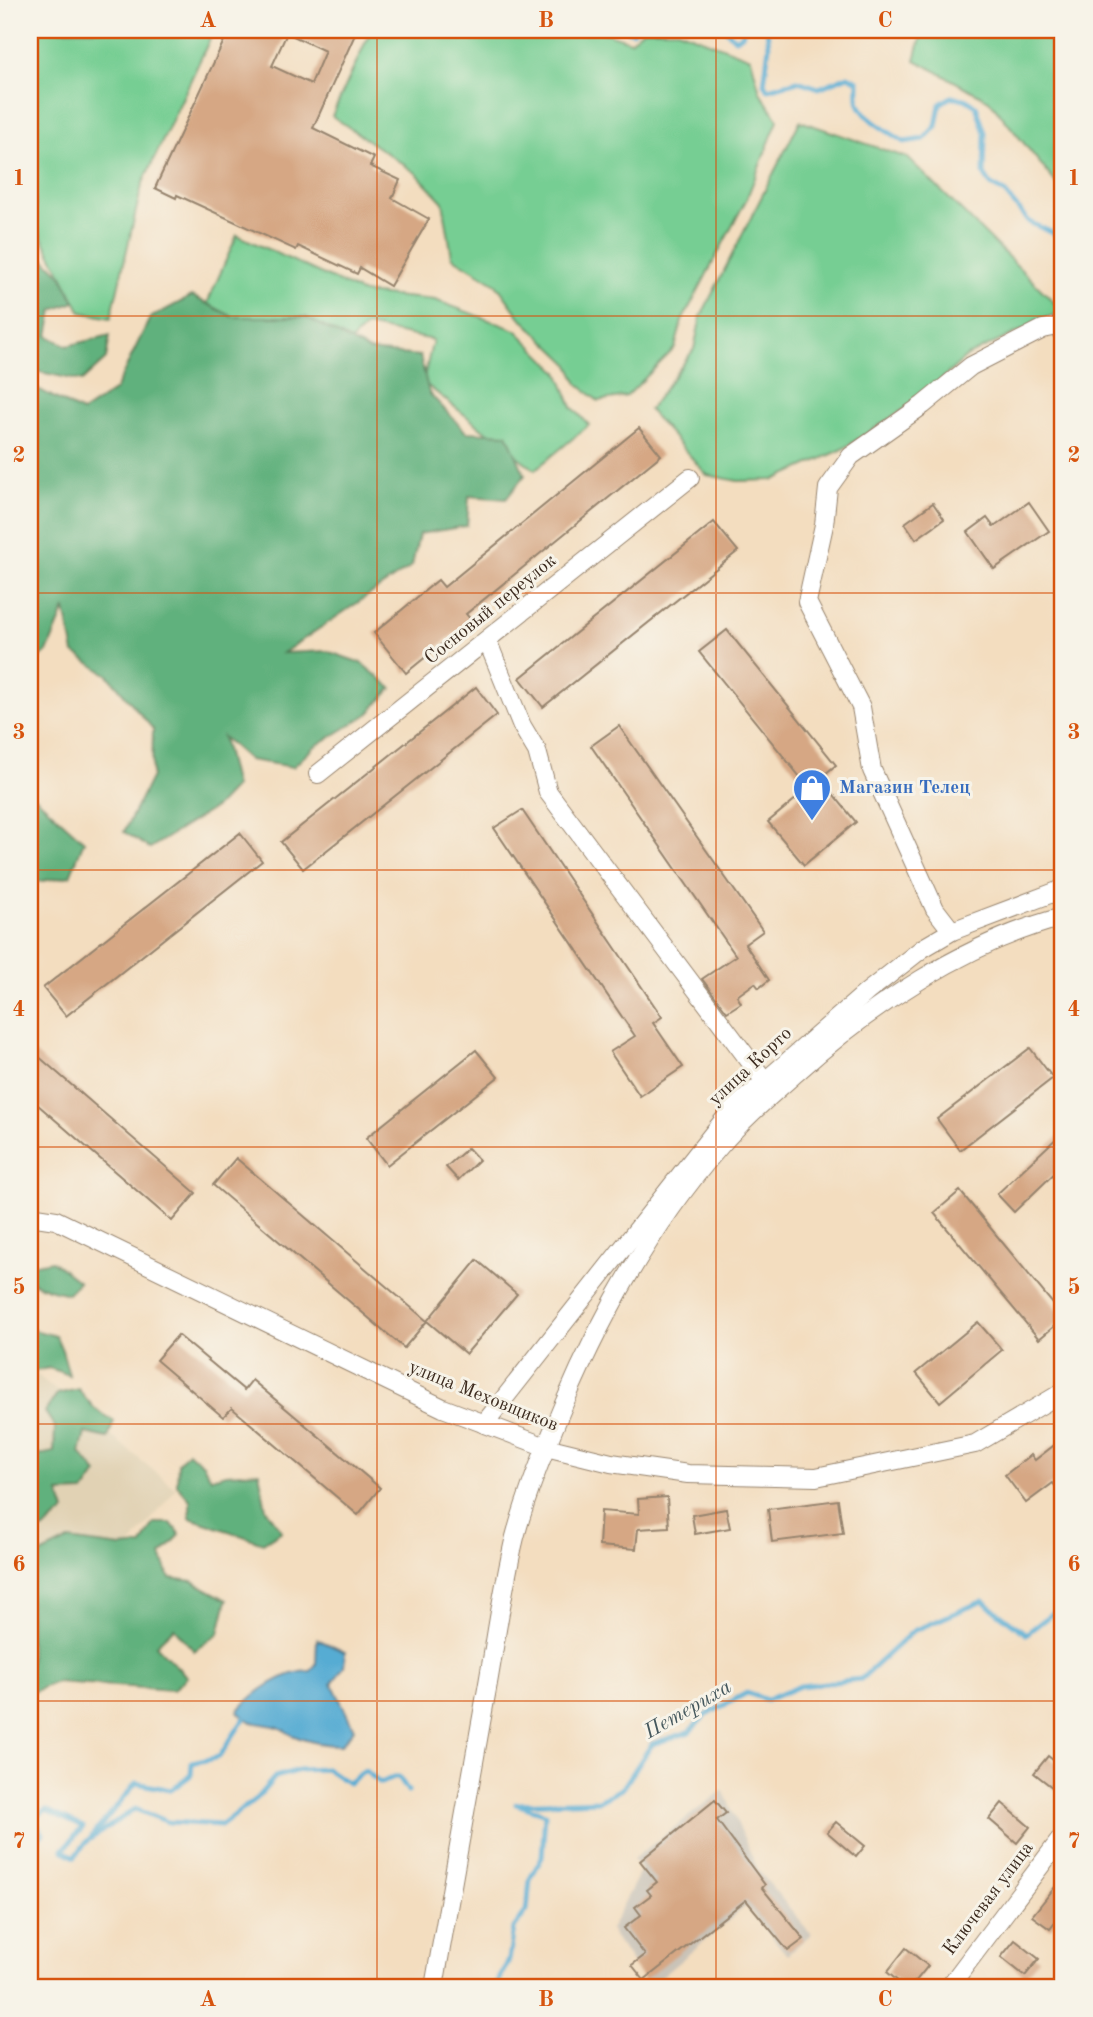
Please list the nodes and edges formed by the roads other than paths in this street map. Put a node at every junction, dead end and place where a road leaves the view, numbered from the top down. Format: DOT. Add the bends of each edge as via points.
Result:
graph roads {
  1 [pos="1063,325"];
  2 [pos="690,478"];
  3 [pos="487,640"];
  4 [pos="318,774"];
  5 [pos="1063,889"];
  6 [pos="1063,917"];
  7 [pos="952,931"];
  8 [pos="764,1080"];
  9 [pos="30,1216"];
  10 [pos="1063,1392"];
  11 [pos="484,1424"];
  12 [pos="546,1447"];
  13 [pos="1063,1836"];
  14 [pos="434,1987"];
  15 [pos="949,1987"];
  1 -- 7 [label="street" via="1043,330 971,366 851,456 828,488 807,602 861,707 872,770 935,909"];
  2 -- 3 [label="street, Сосновый переулок"];
  3 -- 4 [label="street, Сосновый переулок"];
  3 -- 8 [label="street" via="537,751 548,792"];
  5 -- 7 [label="street, улица Корто"];
  6 -- 12 [label="street" via="1000,938 900,994 821,1051 722,1143 666,1215 623,1282 579,1368"];
  7 -- 8 [label="street, улица Корто" via="892,971"];
  8 -- 11 [label="street, улица Корто" via="730,1112"];
  9 -- 11 [label="street, улица Меховщиков" via="56,1220"];
  10 -- 12 [label="street, улица Меховщиков" via="975,1444 816,1477 688,1474 611,1463"];
  11 -- 12 [label="street, улица Меховщиков"];
  12 -- 14 [label="street" via="515,1538"];
  13 -- 15 [label="street, Ключевая улица"];
}
